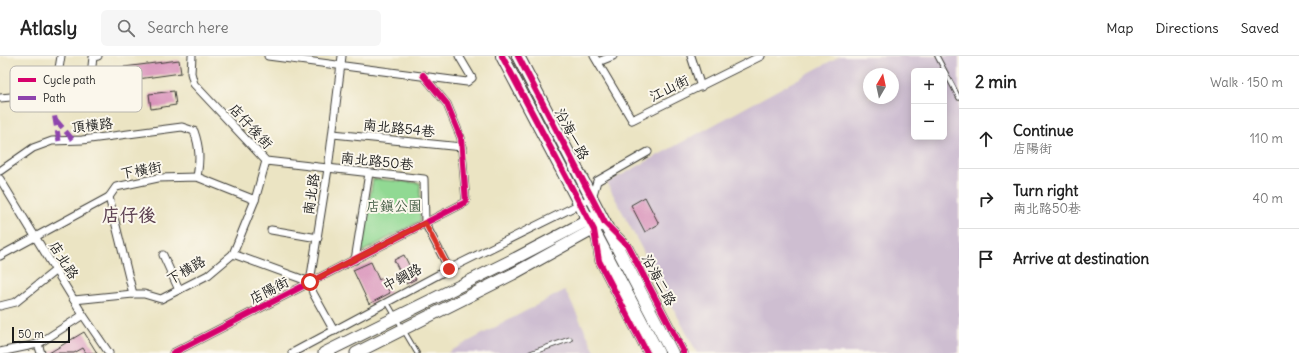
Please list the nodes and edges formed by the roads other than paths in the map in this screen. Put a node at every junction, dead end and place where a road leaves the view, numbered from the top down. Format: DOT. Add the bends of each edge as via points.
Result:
graph roads {
  1 [pos="61,56"];
  2 [pos="98,56"];
  3 [pos="192,56"];
  4 [pos="268,56"];
  5 [pos="342,56"];
  6 [pos="459,56"];
  7 [pos="502,56"];
  8 [pos="518,56"];
  9 [pos="613,56"];
  10 [pos="690,56"];
  11 [pos="761,56"];
  12 [pos="937,56"];
  13 [pos="596,59"];
  14 [pos="341,65"];
  15 [pos="59,66"];
  16 [pos="93,66"];
  17 [pos="422,75"];
  18 [pos="701,87"];
  19 [pos="10,97"];
  20 [pos="0,98"];
  21 [pos="959,98"];
  22 [pos="333,134"];
  23 [pos="462,147"];
  24 [pos="648,152"];
  25 [pos="266,161"];
  26 [pos="328,169"];
  27 [pos="0,170"];
  28 [pos="369,173"];
  29 [pos="197,177"];
  30 [pos="0,179"];
  31 [pos="109,197"];
  32 [pos="592,198"];
  33 [pos="255,200"];
  34 [pos="581,204"];
  35 [pos="603,218"];
  36 [pos="425,223"];
  37 [pos="591,225"];
  38 [pos="271,230"];
  39 [pos="34,236"];
  40 [pos="318,238"];
  41 [pos="233,254"];
  42 [pos="163,255"];
  43 [pos="0,256"];
  44 [pos="355,260"];
  45 [pos="449,269"];
  46 [pos="56,270"];
  47 [pos="310,282"];
  48 [pos="179,290"];
  49 [pos="133,294"];
  50 [pos="74,300"];
  51 [pos="387,302"];
  52 [pos="0,306"];
  53 [pos="83,315"];
  54 [pos="396,317"];
  55 [pos="403,329"];
  56 [pos="334,330"];
  57 [pos="570,339"];
  58 [pos="38,344"];
  59 [pos="0,352"];
  60 [pos="42,353"];
  61 [pos="109,353"];
  62 [pos="173,353"];
  63 [pos="292,353"];
  64 [pos="324,353"];
  65 [pos="356,353"];
  66 [pos="417,353"];
  67 [pos="531,353"];
  68 [pos="647,353"];
  69 [pos="658,353"];
  70 [pos="672,353"];
  71 [pos="684,353"];
  1 -- 15 [label="street"];
  2 -- 16 [label="street" via="94,57"];
  3 -- 25 [label="street, 店仔後街" via="191,73 194,84"];
  4 -- 14 [label="street"];
  5 -- 14 [label="street, 南北路"];
  6 -- 17 [label="street" via="472,78 467,82"];
  7 -- 34 [label="main road, 沿海一路"];
  8 -- 32 [label="main road, 沿海一路"];
  9 -- 13 [label="street"];
  10 -- 18 [label="street"];
  11 -- 18 [label="street, 江山街"];
  12 -- 21 [label="lane"];
  13 -- 18 [label="street, 江山街" via="632,120"];
  14 -- 17 [label="street"];
  14 -- 22 [label="street, 南北路"];
  17 -- 23 [label="street, 店陽街" via="447,104 462,138"];
  19 -- 20 [label="street"];
  22 -- 23 [label="street, 南北路54巷"];
  22 -- 26 [label="street, 南北路"];
  23 -- 36 [label="street, 店陽街" via="466,202"];
  24 -- 32 [label="street" via="597,181"];
  25 -- 26 [label="street, 店仔後街"];
  25 -- 33 [label="street, 下橫路"];
  26 -- 28 [label="street, 南北路50巷"];
  26 -- 40 [label="street, 南北路"];
  27 -- 29 [label="street, 頂橫路" via="33,148 52,141 82,140 182,127 194,131 199,145"];
  28 -- 36 [label="street, 南北路50巷" via="424,179"];
  28 -- 44 [label="street"];
  29 -- 31 [label="street, 下橫街" via="158,178 116,187"];
  29 -- 33 [label="street, 下橫街"];
  30 -- 39 [label="street, 店北路"];
  31 -- 39 [label="street"];
  31 -- 49 [label="street, 下橫街"];
  32 -- 34 [label="street, 中鋼路"];
  32 -- 35 [label="main road, 沿海一路"];
  33 -- 41 [label="street, 下橫路"];
  34 -- 37 [label="main road, 沿海一路"];
  34 -- 45 [label="street, 中鋼路"];
  35 -- 37 [label="street"];
  35 -- 70 [label="main road, 沿海二路"];
  35 -- 71 [label="street, 沿海二路" via="628,246"];
  36 -- 44 [label="street, 店陽街"];
  36 -- 45 [label="street, 南北路50巷"];
  37 -- 54 [label="street" via="516,258"];
  37 -- 55 [label="street" via="513,274"];
  37 -- 68 [label="street" via="599,261"];
  37 -- 69 [label="main road"];
  38 -- 40 [label="street"];
  39 -- 43 [label="street"];
  39 -- 46 [label="street, 店北路"];
  40 -- 47 [label="street, 南北路"];
  41 -- 47 [label="street"];
  41 -- 48 [label="street, 下橫路" via="208,275"];
  42 -- 48 [label="street"];
  44 -- 47 [label="street, 店陽街"];
  45 -- 51 [label="street, 中鋼路"];
  46 -- 50 [label="street, 店北路"];
  46 -- 52 [label="street" via="16,302"];
  47 -- 56 [label="street" via="313,293"];
  47 -- 62 [label="street, 店陽街"];
  48 -- 49 [label="street, 下橫路" via="161,299"];
  49 -- 50 [label="street, 下橫路"];
  50 -- 53 [label="street, 店北路"];
  51 -- 54 [label="lane"];
  51 -- 56 [label="street, 中鋼路"];
  53 -- 58 [label="street"];
  53 -- 61 [label="street, 店北路"];
  54 -- 55 [label="lane"];
  54 -- 64 [label="street"];
  55 -- 65 [label="street"];
  55 -- 66 [label="lane"];
  56 -- 63 [label="street, 中鋼路"];
  57 -- 67 [label="lane"];
  58 -- 59 [label="street"];
  58 -- 60 [label="street"];
}
